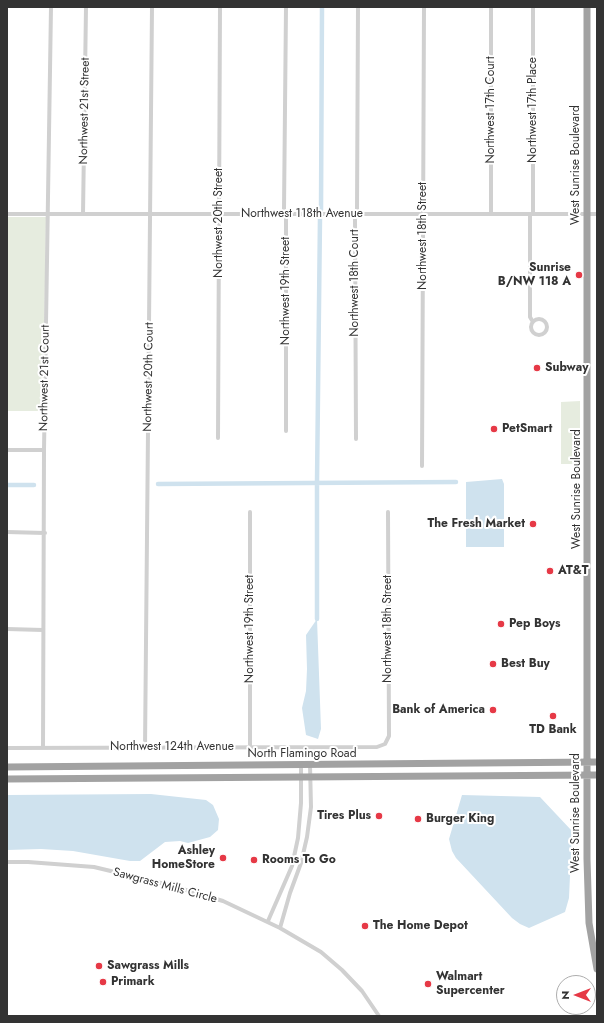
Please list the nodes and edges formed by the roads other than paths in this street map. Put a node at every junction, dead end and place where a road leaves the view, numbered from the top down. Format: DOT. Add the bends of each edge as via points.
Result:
graph roads {
  1 [pos="51,7"];
  2 [pos="86,7"];
  3 [pos="152,7"];
  4 [pos="220,7"];
  5 [pos="286,7"];
  6 [pos="358,7"];
  7 [pos="424,7"];
  8 [pos="491,7"];
  9 [pos="533,7"];
  10 [pos="588,7"];
  11 [pos="491,213"];
  12 [pos="7,214"];
  13 [pos="48,214"];
  14 [pos="83,214"];
  15 [pos="150,214"];
  16 [pos="218,214"];
  17 [pos="286,214"];
  18 [pos="356,214"];
  19 [pos="423,214"];
  20 [pos="532,214"];
  21 [pos="588,214"];
  22 [pos="597,214"];
  23 [pos="533,322"];
  24 [pos="286,431"];
  25 [pos="218,438"];
  26 [pos="356,440"];
  27 [pos="7,450"];
  28 [pos="44,450"];
  29 [pos="422,466"];
  30 [pos="250,512"];
  31 [pos="388,512"];
  32 [pos="7,532"];
  33 [pos="45,533"];
  34 [pos="7,629"];
  35 [pos="43,630"];
  36 [pos="385,744"];
  37 [pos="145,747"];
  38 [pos="250,747"];
  39 [pos="7,748"];
  40 [pos="43,748"];
  41 [pos="587,762"];
  42 [pos="597,762"];
  43 [pos="301,765"];
  44 [pos="310,765"];
  45 [pos="7,767"];
  46 [pos="586,775"];
  47 [pos="597,775"];
  48 [pos="301,778"];
  49 [pos="310,778"];
  50 [pos="7,780"];
  51 [pos="7,862"];
  52 [pos="268,921"];
  53 [pos="280,928"];
  54 [pos="597,969"];
  55 [pos="379,1016"];
  1 -- 13 [label="street, Northwest 21st Court"];
  2 -- 14 [label="street, Northwest 21st Street"];
  3 -- 15 [label="street, Northwest 20th Court"];
  4 -- 16 [label="street, Northwest 20th Street"];
  5 -- 17 [label="street, Northwest 19th Street"];
  6 -- 18 [label="street, Northwest 18th Court"];
  7 -- 19 [label="street, Northwest 18th Street"];
  8 -- 11 [label="street, Northwest 17th Court"];
  9 -- 20 [label="street, Northwest 17th Place"];
  10 -- 21 [label="highway, West Sunrise Boulevard"];
  11 -- 19 [label="street, Northwest 118th Avenue"];
  11 -- 20 [label="street, Northwest 118th Avenue"];
  12 -- 13 [label="street, Northwest 118th Avenue"];
  13 -- 14 [label="street, Northwest 118th Avenue"];
  13 -- 28 [label="street, Northwest 21st Court"];
  14 -- 15 [label="street, Northwest 118th Avenue"];
  15 -- 16 [label="street, Northwest 118th Avenue"];
  15 -- 37 [label="street, Northwest 20th Court"];
  16 -- 17 [label="street, Northwest 118th Avenue"];
  16 -- 25 [label="street, Northwest 20th Street"];
  17 -- 18 [label="street, Northwest 118th Avenue"];
  17 -- 24 [label="street, Northwest 19th Street"];
  18 -- 19 [label="street, Northwest 118th Avenue"];
  18 -- 26 [label="street, Northwest 18th Court"];
  19 -- 29 [label="street, Northwest 18th Street"];
  20 -- 21 [label="street, Northwest 118th Avenue"];
  20 -- 23 [label="street, Northwest 17th Place" via="530,317"];
  21 -- 22 [label="street, Northwest 118th Avenue"];
  21 -- 41 [label="highway, West Sunrise Boulevard"];
  23 -- 23 [label="street, Northwest 17th Place" via="531,327 535,334 540,336 545,333 545,321 537,319"];
  27 -- 28 [label="street"];
  28 -- 33 [label="street, Northwest 21st Court"];
  30 -- 38 [label="street, Northwest 19th Street"];
  31 -- 36 [label="street, Northwest 18th Street" via="389,736"];
  32 -- 33 [label="street"];
  33 -- 35 [label="street, Northwest 21st Court"];
  34 -- 35 [label="street"];
  35 -- 40 [label="street, Northwest 21st Court"];
  36 -- 38 [label="street, Northwest 124th Avenue" via="377,747"];
  37 -- 38 [label="street, Northwest 124th Avenue"];
  37 -- 40 [label="street, Northwest 124th Avenue"];
  39 -- 40 [label="street, Northwest 124th Avenue"];
  41 -- 42 [label="highway, North Flamingo Road"];
  41 -- 44 [label="highway, North Flamingo Road"];
  41 -- 46 [label="highway, West Sunrise Boulevard"];
  43 -- 44 [label="highway, North Flamingo Road"];
  43 -- 45 [label="highway, North Flamingo Road"];
  43 -- 48 [label="street"];
  44 -- 49 [label="street"];
  46 -- 47 [label="highway, North Flamingo Road"];
  46 -- 49 [label="highway, North Flamingo Road"];
  46 -- 54 [label="highway, West Sunrise Boulevard" via="589,923"];
  48 -- 49 [label="highway, North Flamingo Road"];
  48 -- 50 [label="highway, North Flamingo Road"];
  48 -- 52 [label="street" via="298,838 292,866"];
  49 -- 53 [label="street" via="311,808 307,837"];
  51 -- 52 [label="street, Sawgrass Mills Circle" via="94,867 211,897"];
  52 -- 53 [label="street, Sawgrass Mills Circle"];
  53 -- 55 [label="street, Sawgrass Mills Circle" via="332,961 362,991"];
}
